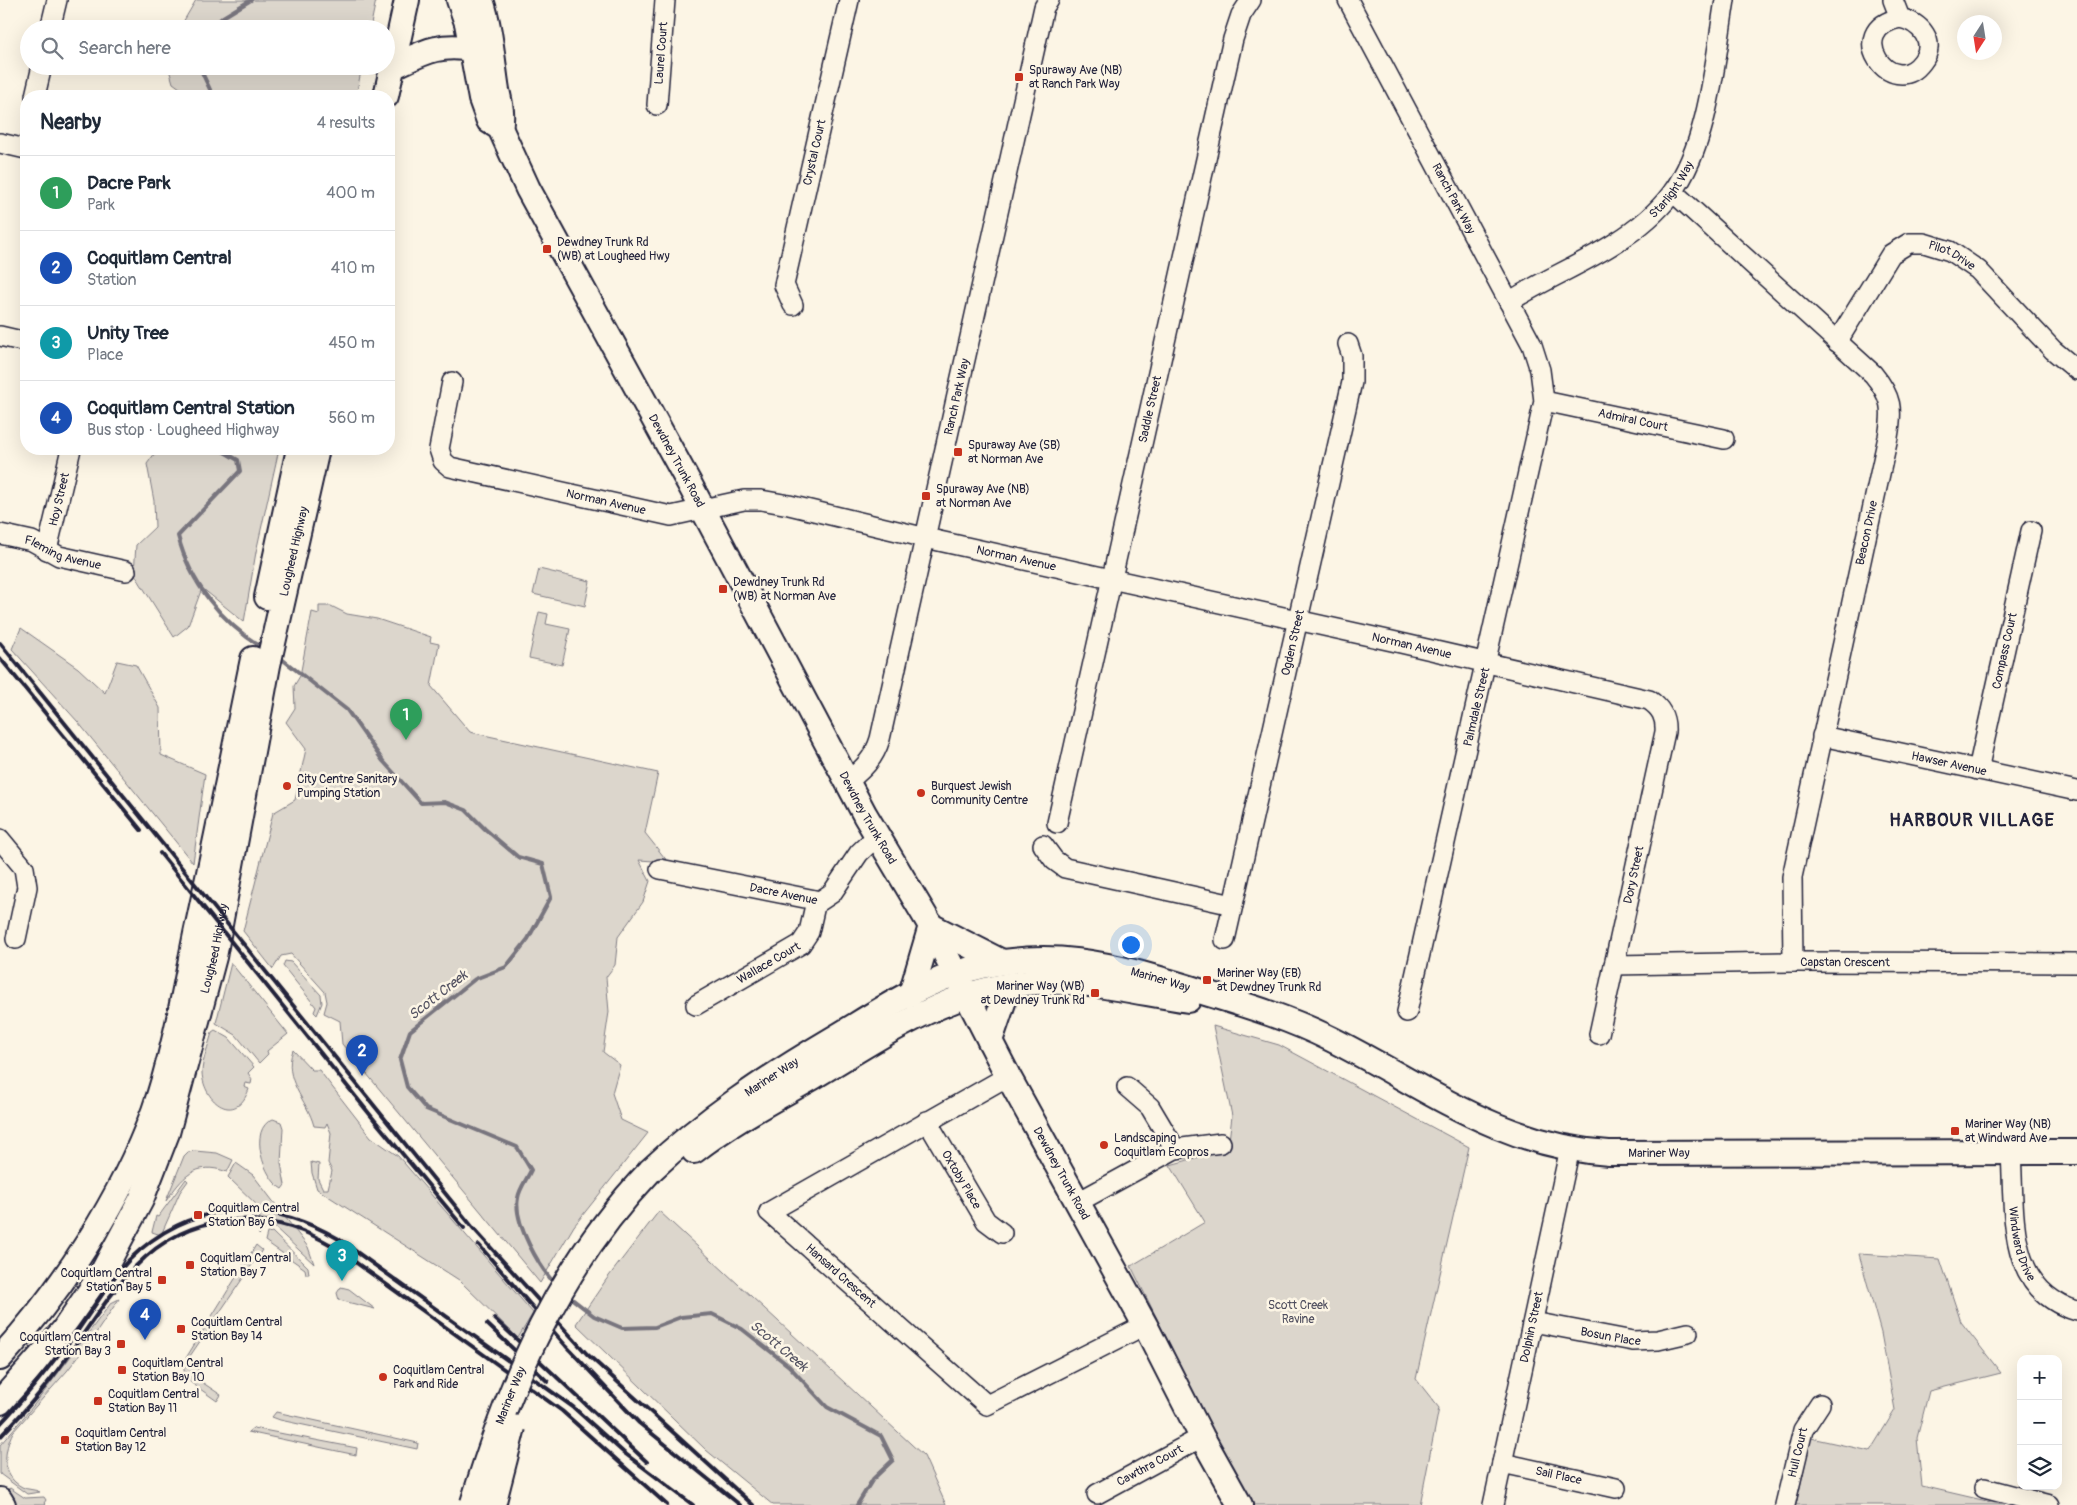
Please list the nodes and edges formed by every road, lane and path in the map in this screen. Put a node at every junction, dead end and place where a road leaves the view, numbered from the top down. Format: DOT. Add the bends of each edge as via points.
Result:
graph roads {
  1 [pos="57,0"];
  2 [pos="407,0"];
  3 [pos="459,0"];
  4 [pos="481,0"];
  5 [pos="665,0"];
  6 [pos="849,0"];
  7 [pos="1251,0"];
  8 [pos="1348,0"];
  9 [pos="1725,0"];
  10 [pos="1893,0"];
  11 [pos="1046,2"];
  12 [pos="1900,18"];
  13 [pos="52,20"];
  14 [pos="472,49"];
  15 [pos="395,54"];
  16 [pos="395,66"];
  17 [pos="40,75"];
  18 [pos="390,75"];
  19 [pos="37,90"];
  20 [pos="387,90"];
  21 [pos="657,105"];
  22 [pos="500,128"];
  23 [pos="0,143"];
  24 [pos="20,145"];
  25 [pos="1673,192"];
  26 [pos="1509,302"];
  27 [pos="793,305"];
  28 [pos="0,336"];
  29 [pos="20,341"];
  30 [pos="1837,342"];
  31 [pos="1348,344"];
  32 [pos="2077,370"];
  33 [pos="452,382"];
  34 [pos="1544,402"];
  35 [pos="1724,439"];
  36 [pos="69,455"];
  37 [pos="298,455"];
  38 [pos="316,455"];
  39 [pos="703,511"];
  40 [pos="2031,530"];
  41 [pos="0,534"];
  42 [pos="926,538"];
  43 [pos="47,550"];
  44 [pos="126,572"];
  45 [pos="1112,579"];
  46 [pos="270,618"];
  47 [pos="1298,620"];
  48 [pos="262,659"];
  49 [pos="1487,663"];
  50 [pos="1663,715"];
  51 [pos="1822,736"];
  52 [pos="1978,770"];
  53 [pos="847,782"];
  54 [pos="2077,791"];
  55 [pos="1057,823"];
  56 [pos="877,836"];
  57 [pos="0,839"];
  58 [pos="1043,845"];
  59 [pos="660,870"];
  60 [pos="816,901"];
  61 [pos="1233,905"];
  62 [pos="931,926"];
  63 [pos="16,939"];
  64 [pos="1225,940"];
  65 [pos="1793,962"];
  66 [pos="2077,963"];
  67 [pos="1614,965"];
  68 [pos="954,974"];
  69 [pos="1005,974"];
  70 [pos="911,994"];
  71 [pos="965,995"];
  72 [pos="696,1005"];
  73 [pos="1407,1012"];
  74 [pos="1599,1034"];
  75 [pos="990,1042"];
  76 [pos="1008,1076"];
  77 [pos="1127,1087"];
  78 [pos="927,1121"];
  79 [pos="1221,1143"];
  80 [pos="1570,1148"];
  81 [pos="1175,1149"];
  82 [pos="2077,1152"];
  83 [pos="2011,1153"];
  84 [pos="655,1176"];
  85 [pos="1078,1202"];
  86 [pos="1002,1233"];
  87 [pos="2077,1311"];
  88 [pos="1533,1322"];
  89 [pos="1145,1325"];
  90 [pos="1688,1333"];
  91 [pos="0,1358"];
  92 [pos="0,1402"];
  93 [pos="1820,1404"];
  94 [pos="1202,1437"];
  95 [pos="1502,1463"];
  96 [pos="1616,1488"];
  97 [pos="1984,1488"];
  98 [pos="1097,1494"];
  99 [pos="0,1500"];
  100 [pos="3,1505"];
  101 [pos="472,1505"];
  102 [pos="493,1505"];
  103 [pos="1240,1505"];
  104 [pos="1493,1505"];
  105 [pos="1785,1505"];
  106 [pos="2049,1505"];
  1 -- 13 [label="street"];
  2 -- 15 [label="main road"];
  3 -- 14 [label="main road, Dewdney Trunk Road"];
  4 -- 22 [label="main road, Dewdney Trunk Road" via="503,115"];
  5 -- 21 [label="street, Laurel Court"];
  6 -- 27 [label="street, Crystal Court" via="784,285"];
  7 -- 45 [label="street, Saddle Street" via="1241,15 1233,39"];
  8 -- 26 [label="street, Ranch Park Way"];
  9 -- 25 [label="street, Starlight Way" via="1700,132"];
  10 -- 12 [label="street"];
  11 -- 42 [label="street, Ranch Park Way"];
  14 -- 16 [label="main road" via="434,48"];
  14 -- 22 [label="main road, Dewdney Trunk Road" via="481,99 489,121"];
  17 -- 19 [label="street"];
  18 -- 20 [label="main road"];
  22 -- 39 [label="main road, Dewdney Trunk Road" via="528,190"];
  23 -- 24 [label="street"];
  25 -- 26 [label="street, Starlight Way" via="1646,221 1615,244"];
  25 -- 30 [label="street, Beacon Drive"];
  26 -- 34 [label="street, Ranch Park Way" via="1537,358"];
  28 -- 29 [label="street"];
  30 -- 32 [label="street, Pilot Drive" via="1892,254 1908,243 1924,243 1950,251 1978,270 2053,350"];
  30 -- 51 [label="street, Beacon Drive" via="1884,387 1891,409 1888,437"];
  31 -- 47 [label="street, Ogden Street" via="1352,356 1352,382"];
  33 -- 39 [label="street, Norman Avenue" via="439,449 443,461 450,467 671,516"];
  34 -- 35 [label="street, Admiral Court"];
  34 -- 49 [label="street, Palmdale Street"];
  36 -- 43 [label="street, Hoy Street"];
  37 -- 46 [label="main road, Lougheed Highway"];
  38 -- 46 [label="main road, Lougheed Highway"];
  39 -- 42 [label="street, Norman Avenue" via="744,500 762,500"];
  39 -- 53 [label="main road, Dewdney Trunk Road"];
  40 -- 52 [label="street, Compass Court"];
  41 -- 43 [label="street, Fleming Avenue" via="32,541"];
  42 -- 45 [label="street, Norman Avenue"];
  42 -- 53 [label="street, Ranch Park Way" via="876,754"];
  43 -- 44 [label="street, Fleming Avenue" via="59,556"];
  45 -- 47 [label="street, Norman Avenue"];
  45 -- 55 [label="street, Saddle Street"];
  46 -- 48 [label="main road, Lougheed Highway"];
  47 -- 49 [label="street, Norman Avenue"];
  47 -- 61 [label="street, Ogden Street"];
  48 -- 91 [label="main road, Lougheed Highway" via="176,1032 154,1111 122,1181 69,1271"];
  48 -- 92 [label="main road, Lougheed Highway" via="214,957 156,1164 126,1231 85,1301"];
  49 -- 50 [label="street, Norman Avenue" via="1644,698 1655,704"];
  49 -- 73 [label="street, Palmdale Street"];
  50 -- 67 [label="street, Dory Street" via="1665,732"];
  51 -- 52 [label="street, Hawser Avenue"];
  51 -- 65 [label="street, Beacon Drive" via="1792,877"];
  52 -- 54 [label="street, Hawser Avenue"];
  53 -- 56 [label="main road, Dewdney Trunk Road"];
  56 -- 60 [label="street, Dacre Avenue" via="859,853 829,897"];
  56 -- 62 [label="main road, Dewdney Trunk Road"];
  57 -- 63 [label="street" via="24,868 27,887"];
  58 -- 61 [label="street" via="1054,860 1068,869"];
  59 -- 60 [label="street, Dacre Avenue"];
  60 -- 72 [label="street, Wallace Court" via="809,932 801,944"];
  61 -- 64 [label="street, Ogden Street"];
  62 -- 68 [label="main road, Dewdney Trunk Road"];
  62 -- 69 [label="main road"];
  62 -- 70 [label="main road"];
  65 -- 66 [label="street, Capstan Crescent"];
  65 -- 67 [label="street, Capstan Crescent"];
  67 -- 74 [label="street, Dory Street"];
  68 -- 69 [label="main road, Mariner Way"];
  68 -- 70 [label="main road, Mariner Way"];
  68 -- 71 [label="main road, Dewdney Trunk Road"];
  69 -- 71 [label="main road, Mariner Way"];
  69 -- 75 [label="main road"];
  69 -- 80 [label="main road, Mariner Way" via="1042,959 1096,962 1124,968 1271,1014 1332,1040 1494,1126"];
  70 -- 84 [label="main road, Mariner Way" via="748,1090 692,1133"];
  71 -- 75 [label="main road, Dewdney Trunk Road"];
  71 -- 84 [label="main road, Mariner Way" via="922,1014 731,1125"];
  75 -- 76 [label="main road, Dewdney Trunk Road"];
  76 -- 78 [label="street, Hansard Crescent"];
  76 -- 85 [label="main road, Dewdney Trunk Road"];
  77 -- 81 [label="street" via="1150,1107"];
  78 -- 86 [label="street, Oxtoby Place" via="986,1221"];
  78 -- 89 [label="street, Hansard Crescent" via="769,1212 987,1405"];
  79 -- 81 [label="street"];
  80 -- 83 [label="main road, Mariner Way" via="1609,1153"];
  80 -- 88 [label="street, Dolphin Street"];
  81 -- 85 [label="street"];
  82 -- 83 [label="main road, Mariner Way"];
  83 -- 87 [label="street, Windward Drive" via="2013,1222 2023,1261 2032,1279 2050,1298"];
  84 -- 101 [label="main road, Mariner Way, bridge" via="625,1198 598,1233 542,1323 501,1414"];
  84 -- 102 [label="main road, Mariner Way, bridge" via="577,1288 553,1330 520,1406"];
  85 -- 89 [label="main road, Dewdney Trunk Road"];
  88 -- 90 [label="street, Bosun Place" via="1633,1341 1658,1340"];
  88 -- 95 [label="street, Dolphin Street"];
  89 -- 94 [label="main road, Dewdney Trunk Road"];
  93 -- 105 [label="street, Hull Court" via="1803,1430"];
  94 -- 98 [label="street, Cawthra Court"];
  94 -- 103 [label="main road, Dewdney Trunk Road"];
  95 -- 96 [label="street, Sail Place"];
  95 -- 104 [label="street, Dolphin Street"];
  97 -- 106 [label="street"];
  99 -- 100 [label="main road"];
}
